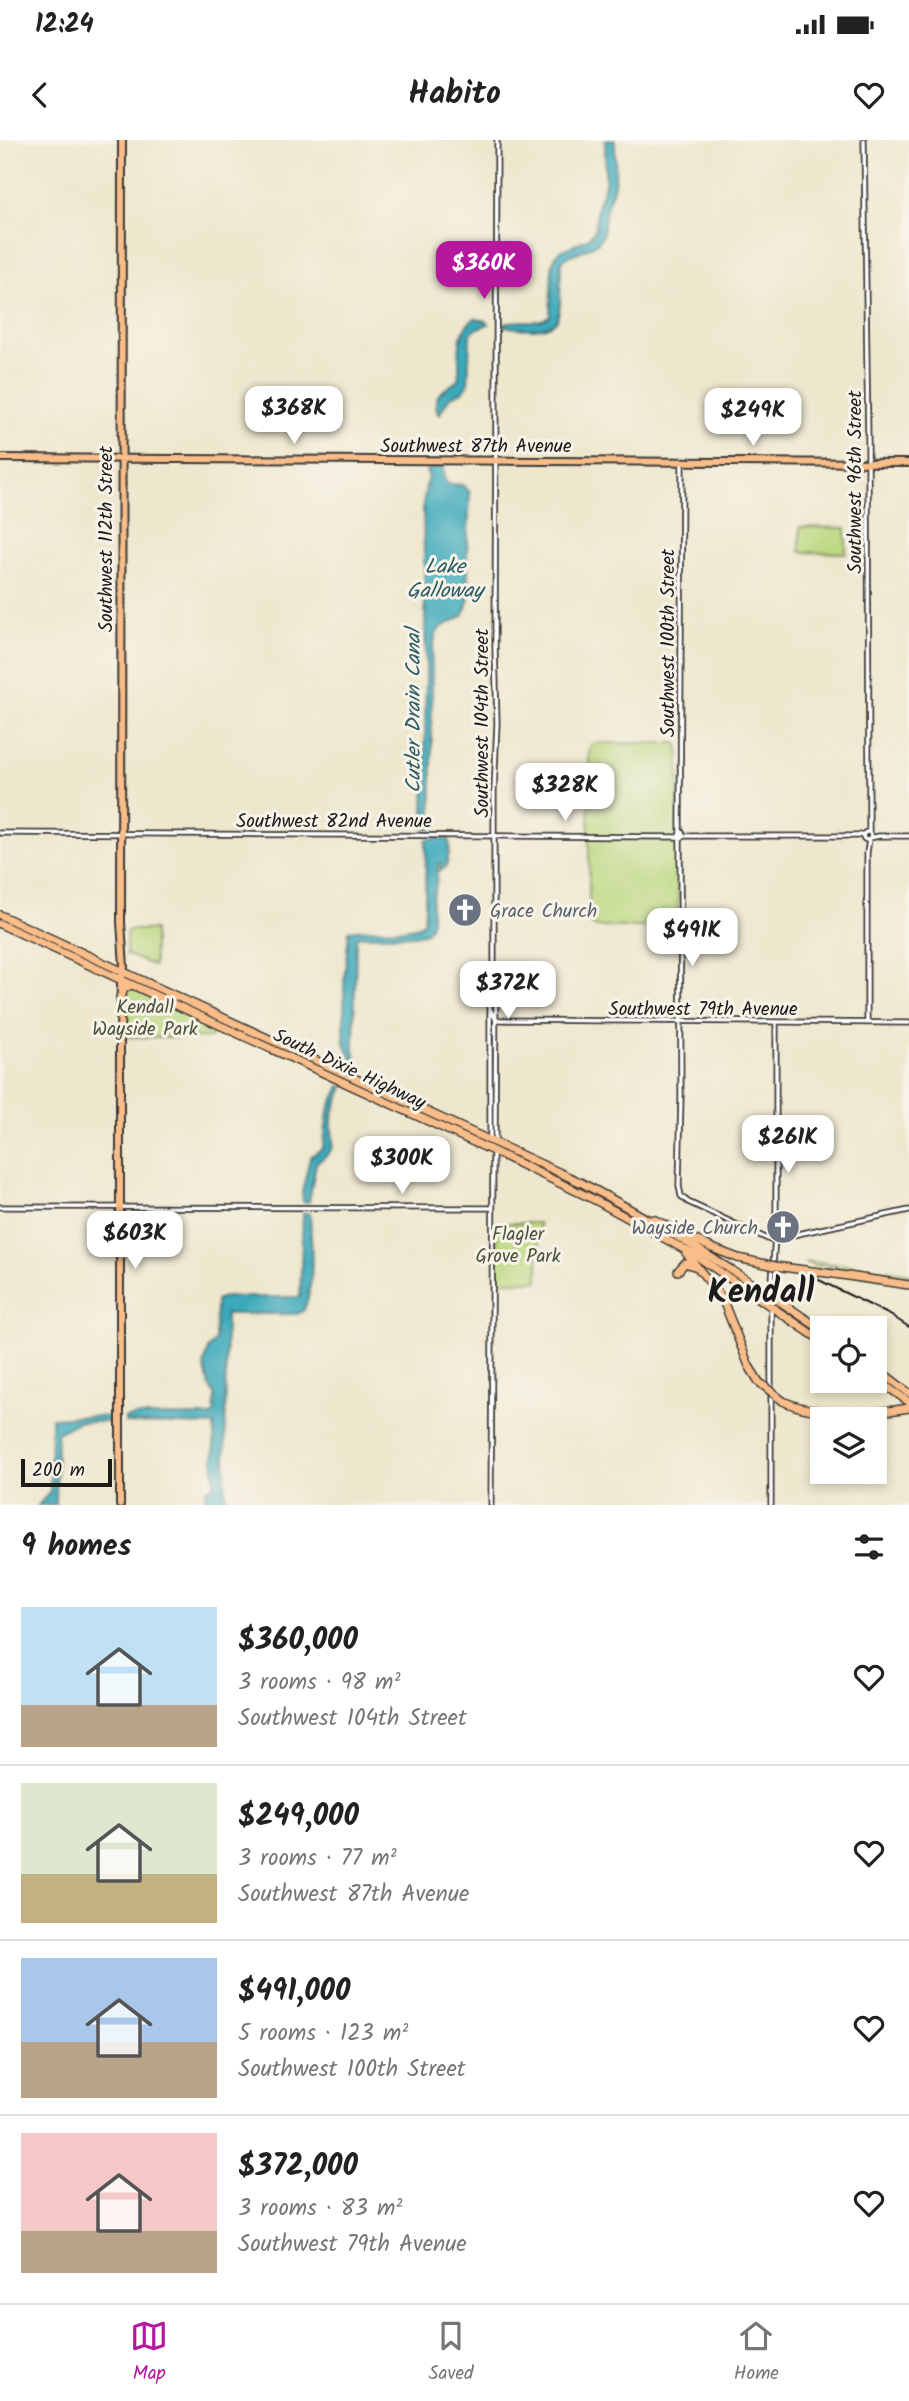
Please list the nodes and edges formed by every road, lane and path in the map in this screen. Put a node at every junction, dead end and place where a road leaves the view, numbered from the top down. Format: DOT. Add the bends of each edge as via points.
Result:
graph roads {
  1 [pos="122,140"];
  2 [pos="497,140"];
  3 [pos="864,140"];
  4 [pos="0,458"];
  5 [pos="121,459"];
  6 [pos="496,461"];
  7 [pos="682,461"];
  8 [pos="868,462"];
  9 [pos="909,463"];
  10 [pos="0,833"];
  11 [pos="121,833"];
  12 [pos="494,835"];
  13 [pos="681,835"];
  14 [pos="867,836"];
  15 [pos="909,836"];
  16 [pos="0,915"];
  17 [pos="0,924"];
  18 [pos="494,970"];
  19 [pos="122,971"];
  20 [pos="121,980"];
  21 [pos="131,985"];
  22 [pos="120,998"];
  23 [pos="490,1009"];
  24 [pos="215,1014"];
  25 [pos="496,1020"];
  26 [pos="680,1021"];
  27 [pos="776,1022"];
  28 [pos="214,1023"];
  29 [pos="867,1023"];
  30 [pos="909,1023"];
  31 [pos="490,1113"];
  32 [pos="496,1120"];
  33 [pos="490,1129"];
  34 [pos="478,1135"];
  35 [pos="493,1144"];
  36 [pos="625,1206"];
  37 [pos="0,1207"];
  38 [pos="121,1207"];
  39 [pos="492,1208"];
  40 [pos="909,1210"];
  41 [pos="775,1240"];
  42 [pos="683,1249"];
  43 [pos="700,1268"];
  44 [pos="678,1271"];
  45 [pos="909,1285"];
  46 [pos="771,1296"];
  47 [pos="772,1305"];
  48 [pos="810,1323"];
  49 [pos="810,1332"];
  50 [pos="887,1376"];
  51 [pos="887,1386"];
  52 [pos="909,1392"];
  53 [pos="909,1402"];
  54 [pos="905,1409"];
  55 [pos="120,1505"];
  56 [pos="491,1505"];
  57 [pos="771,1505"];
  1 -- 5 [label="main road, Southwest 112th Street"];
  2 -- 6 [label="street, Southwest 104th Street"];
  3 -- 8 [label="street, Southwest 96th Street"];
  4 -- 5 [label="main road, Southwest 87th Avenue"];
  5 -- 6 [label="main road, Southwest 87th Avenue"];
  5 -- 11 [label="main road, Southwest 112th Street"];
  6 -- 7 [label="main road, Southwest 87th Avenue"];
  6 -- 12 [label="street, Southwest 104th Street"];
  7 -- 8 [label="main road, Southwest 87th Avenue"];
  7 -- 13 [label="street, Southwest 100th Street"];
  8 -- 9 [label="main road, Southwest 87th Avenue"];
  8 -- 14 [label="street, Southwest 96th Street"];
  10 -- 11 [label="street, Southwest 82nd Avenue"];
  11 -- 12 [label="street, Southwest 82nd Avenue"];
  11 -- 19 [label="main road, Southwest 112th Street"];
  12 -- 13 [label="street, Southwest 82nd Avenue"];
  12 -- 18 [label="street, Southwest 104th Street"];
  13 -- 14 [label="street, Southwest 82nd Avenue"];
  13 -- 26 [label="street, Southwest 100th Street"];
  14 -- 15 [label="street, Southwest 82nd Avenue"];
  14 -- 29 [label="street, Southwest 96th Street"];
  16 -- 19 [label="highway, South Dixie Highway"];
  17 -- 20 [label="highway, South Dixie Highway"];
  18 -- 23 [label="street, Southwest 104th Street"];
  18 -- 25 [label="street, Southwest 104th Street"];
  19 -- 20 [label="main road, Southwest 112th Street"];
  19 -- 24 [label="highway, South Dixie Highway"];
  20 -- 21 [label="highway, South Dixie Highway"];
  20 -- 22 [label="main road, Southwest 112th Street"];
  21 -- 22 [label="highway"];
  21 -- 28 [label="highway, South Dixie Highway"];
  22 -- 38 [label="main road, Southwest 112th Street"];
  23 -- 25 [label="street"];
  23 -- 31 [label="street, Southwest 104th Street"];
  24 -- 28 [label="highway"];
  24 -- 34 [label="highway, South Dixie Highway"];
  25 -- 26 [label="street, Southwest 79th Avenue"];
  25 -- 32 [label="street, Southwest 104th Street"];
  26 -- 27 [label="street, Southwest 79th Avenue"];
  26 -- 41 [label="street, Southwest 100th Street" via="682,1197"];
  27 -- 29 [label="street, Southwest 79th Avenue"];
  27 -- 41 [label="street"];
  28 -- 35 [label="highway, South Dixie Highway"];
  29 -- 30 [label="street, Southwest 79th Avenue"];
  31 -- 32 [label="street"];
  31 -- 33 [label="street, Southwest 104th Street"];
  32 -- 35 [label="street, Southwest 104th Street"];
  33 -- 34 [label="street"];
  33 -- 35 [label="street, Southwest 104th Street"];
  34 -- 35 [label="highway, South Dixie Highway"];
  35 -- 36 [label="highway, South Dixie Highway"];
  35 -- 39 [label="street, Southwest 104th Street"];
  35 -- 42 [label="highway, South Dixie Highway"];
  36 -- 45 [label="highway, bridge" via="738,1258"];
  36 -- 46 [label="highway, South Dixie Highway"];
  37 -- 38 [label="street"];
  38 -- 39 [label="street"];
  38 -- 55 [label="main road, Southwest 112th Street"];
  39 -- 56 [label="street, Southwest 104th Street"];
  40 -- 41 [label="street"];
  41 -- 46 [label="street"];
  42 -- 43 [label="highway"];
  42 -- 47 [label="highway, South Dixie Highway"];
  43 -- 44 [label="highway" via="685,1263"];
  43 -- 54 [label="highway, bridge" via="724,1302 749,1366 759,1382 783,1401 814,1410"];
  46 -- 47 [label="street"];
  46 -- 48 [label="highway, South Dixie Highway"];
  47 -- 49 [label="highway, South Dixie Highway"];
  47 -- 57 [label="street"];
  50 -- 52 [label="highway"];
  51 -- 53 [label="highway"];
}
